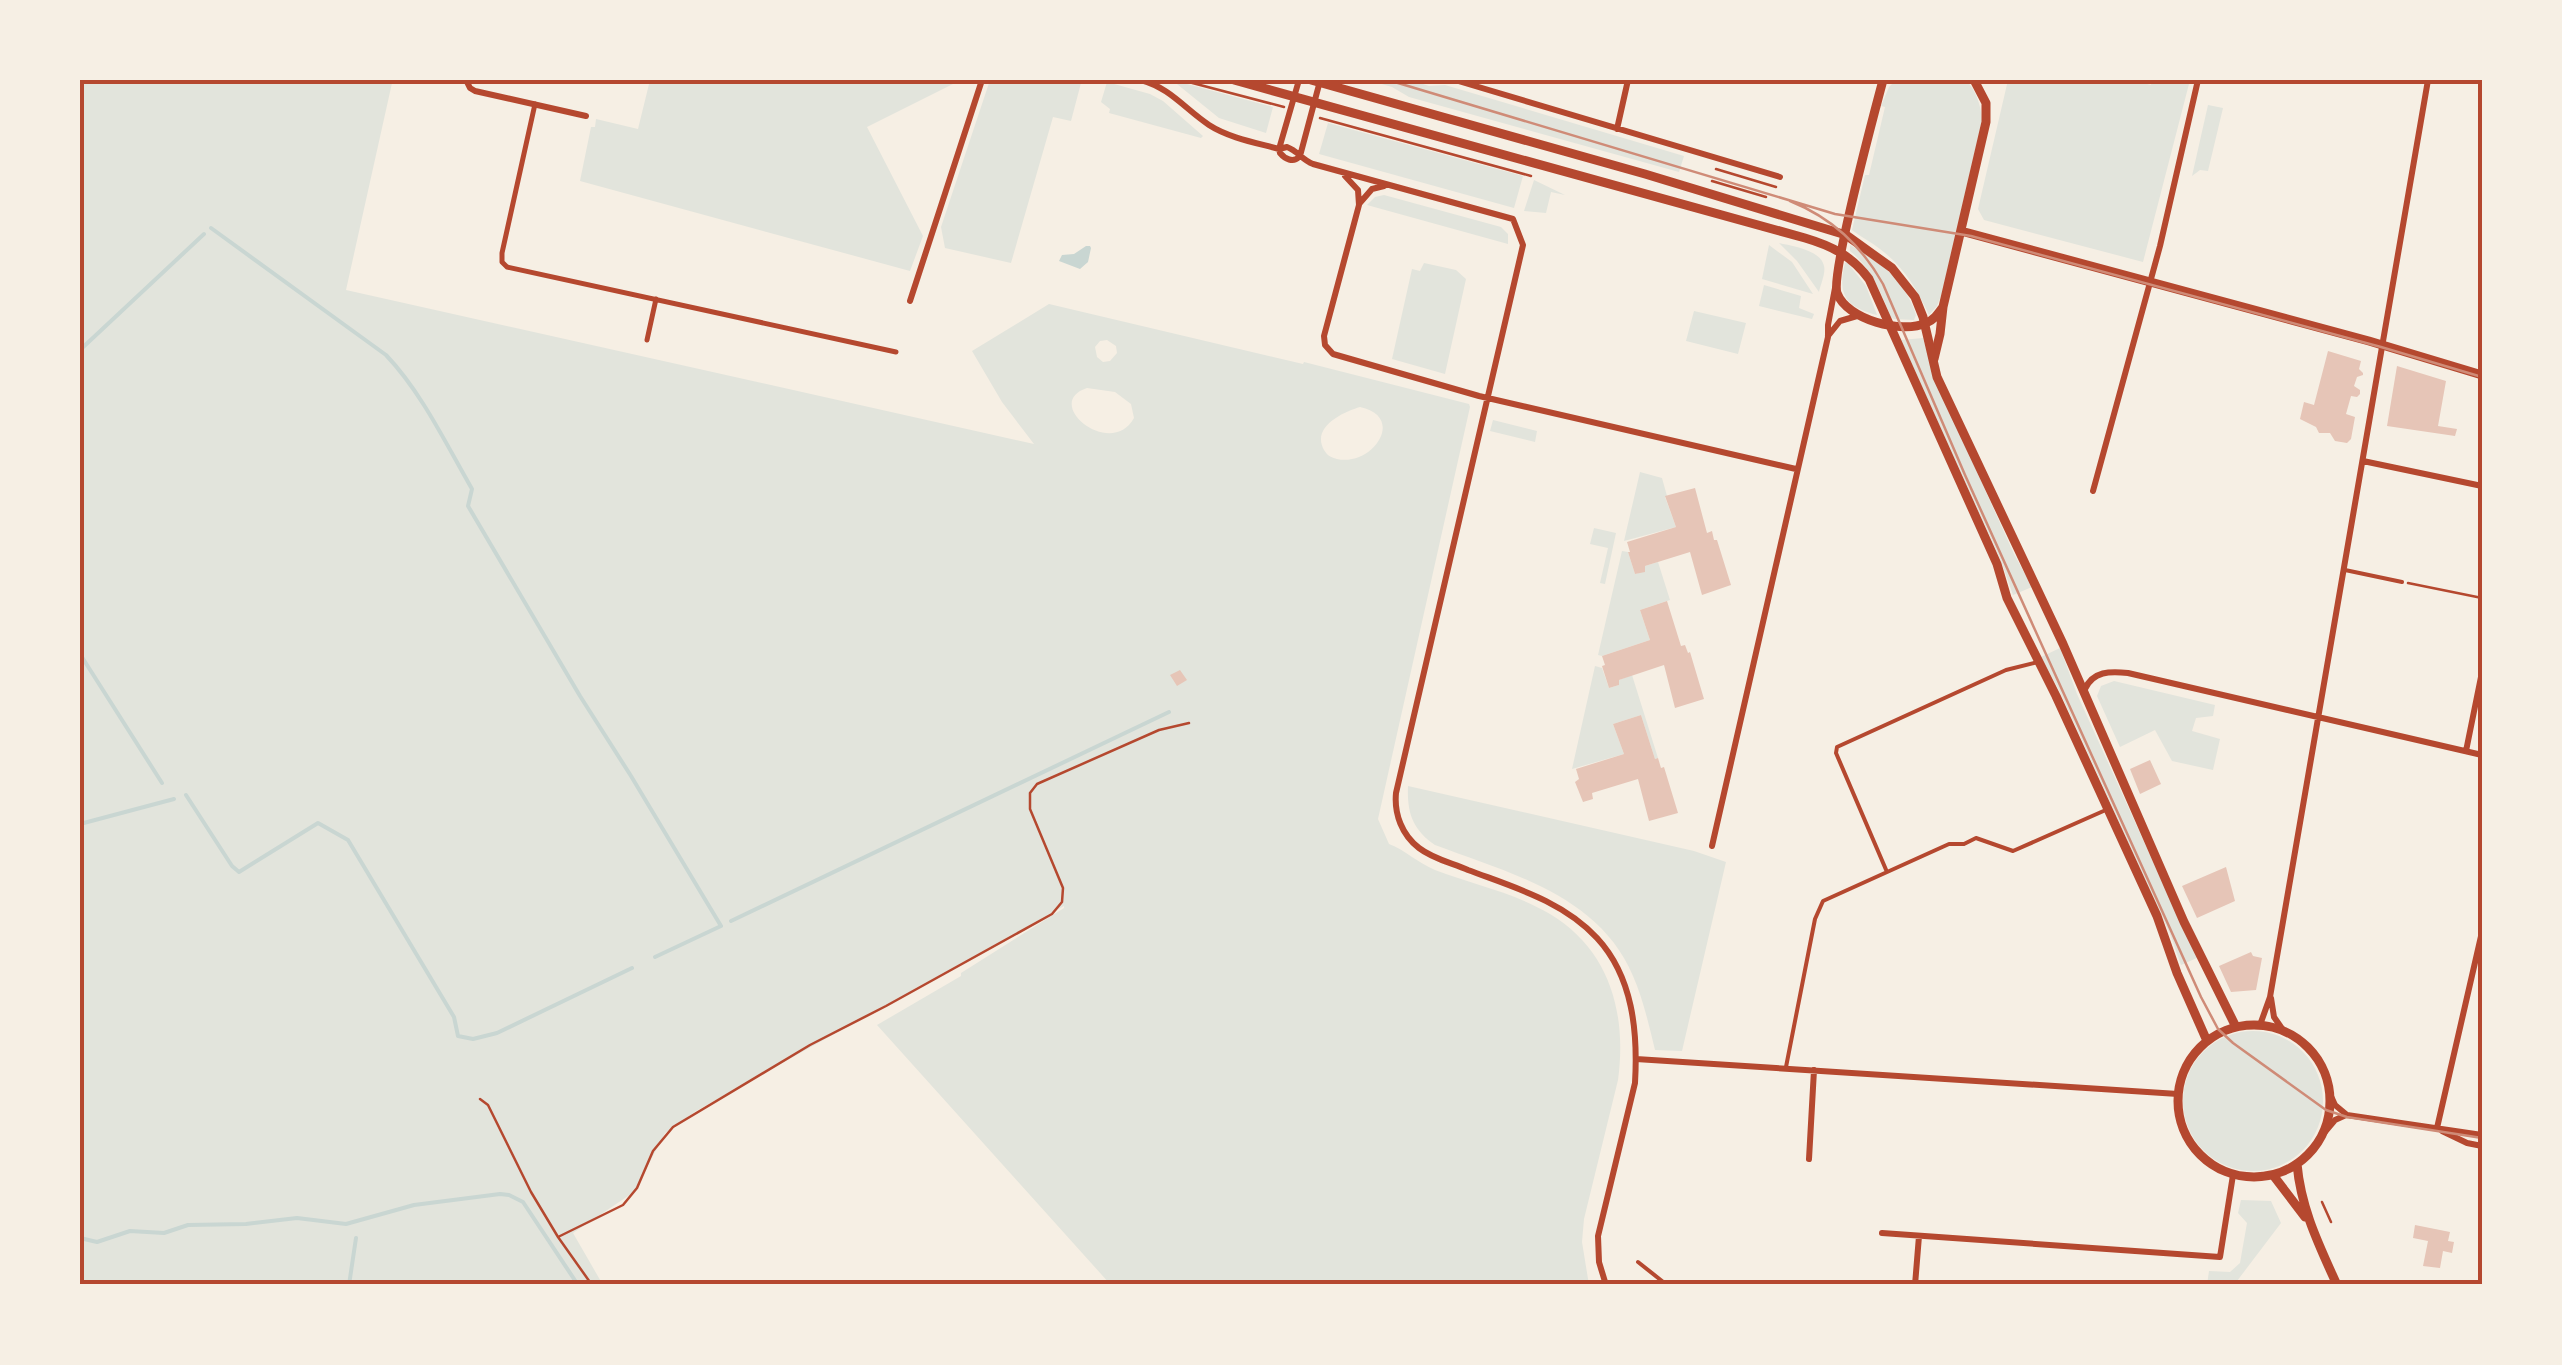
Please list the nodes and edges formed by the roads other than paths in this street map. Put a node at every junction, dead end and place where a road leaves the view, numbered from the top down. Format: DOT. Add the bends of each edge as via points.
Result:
graph roads {
  1 [pos="466,80"];
  2 [pos="982,80"];
  3 [pos="1141,80"];
  4 [pos="1234,80"];
  5 [pos="1299,80"];
  6 [pos="1456,80"];
  7 [pos="1628,80"];
  8 [pos="1883,80"];
  9 [pos="1974,80"];
  10 [pos="2198,80"];
  11 [pos="2428,80"];
  12 [pos="1317,81"];
  13 [pos="1295,96"];
  14 [pos="1314,102"];
  15 [pos="535,104"];
  16 [pos="586,116"];
  17 [pos="1617,129"];
  18 [pos="1280,149"];
  19 [pos="1300,157"];
  20 [pos="1338,171"];
  21 [pos="1780,177"];
  22 [pos="1397,187"];
  23 [pos="1359,205"];
  24 [pos="1961,231"];
  25 [pos="1846,234"];
  26 [pos="1842,252"];
  27 [pos="2149,282"];
  28 [pos="1836,286"];
  29 [pos="656,300"];
  30 [pos="910,301"];
  31 [pos="1942,307"];
  32 [pos="1857,316"];
  33 [pos="1888,324"];
  34 [pos="1925,324"];
  35 [pos="1828,337"];
  36 [pos="647,340"];
  37 [pos="2381,344"];
  38 [pos="896,352"];
  39 [pos="1933,362"];
  40 [pos="2482,375"];
  41 [pos="1488,398"];
  42 [pos="2363,460"];
  43 [pos="1796,469"];
  44 [pos="2482,486"];
  45 [pos="2093,491"];
  46 [pos="2345,570"];
  47 [pos="2402,582"];
  48 [pos="2038,662"];
  49 [pos="2482,672"];
  50 [pos="2084,696"];
  51 [pos="2319,717"];
  52 [pos="2466,751"];
  53 [pos="2482,755"];
  54 [pos="2108,809"];
  55 [pos="1712,846"];
  56 [pos="1888,872"];
  57 [pos="2482,932"];
  58 [pos="2270,996"];
  59 [pos="2260,1025"];
  60 [pos="2236,1026"];
  61 [pos="2284,1030"];
  62 [pos="2207,1041"];
  63 [pos="1636,1060"];
  64 [pos="1786,1069"];
  65 [pos="1814,1070"];
  66 [pos="2178,1094"];
  67 [pos="2330,1094"];
  68 [pos="2347,1115"];
  69 [pos="2437,1128"];
  70 [pos="2324,1132"];
  71 [pos="2482,1135"];
  72 [pos="2482,1146"];
  73 [pos="1809,1158"];
  74 [pos="2297,1164"];
  75 [pos="2233,1175"];
  76 [pos="2273,1176"];
  77 [pos="2308,1221"];
  78 [pos="1882,1233"];
  79 [pos="1919,1236"];
  80 [pos="1638,1262"];
  81 [pos="1606,1285"];
  82 [pos="1668,1285"];
  83 [pos="1915,1285"];
  84 [pos="2337,1285"];
  1 -- 15 [label="street" via="470,88"];
  2 -- 30 [label="street"];
  3 -- 18 [label="street" via="1167,90 1215,128"];
  4 -- 13 [label="main road"];
  5 -- 13 [label="street"];
  6 -- 17 [label="street"];
  7 -- 17 [label="street"];
  8 -- 25 [label="main road"];
  9 -- 24 [label="main road" via="1986,103 1986,122"];
  10 -- 27 [label="street"];
  11 -- 37 [label="street"];
  12 -- 14 [label="street"];
  12 -- 25 [label="main road"];
  13 -- 14 [label="main road"];
  13 -- 18 [label="street"];
  14 -- 19 [label="street"];
  14 -- 26 [label="main road"];
  15 -- 16 [label="street"];
  15 -- 29 [label="street" via="502,262"];
  17 -- 21 [label="street"];
  18 -- 19 [label="street" via="1287,146"];
  19 -- 20 [label="street"];
  20 -- 22 [label="street"];
  20 -- 23 [label="street" via="1355,186"];
  22 -- 23 [label="street" via="1372,189"];
  22 -- 41 [label="street" via="1514,219 1523,245"];
  23 -- 41 [label="street" via="1325,330 1328,350"];
  24 -- 27 [label="main road"];
  24 -- 31 [label="main road"];
  25 -- 26 [label="main road"];
  25 -- 34 [label="main road" via="1892,268"];
  26 -- 28 [label="main road"];
  26 -- 33 [label="main road" via="1869,279"];
  27 -- 37 [label="main road"];
  27 -- 45 [label="street"];
  28 -- 32 [label="main road"];
  28 -- 35 [label="street"];
  29 -- 36 [label="street"];
  29 -- 38 [label="street"];
  31 -- 34 [label="main road"];
  31 -- 39 [label="main road"];
  32 -- 33 [label="main road"];
  32 -- 35 [label="street" via="1840,322"];
  33 -- 34 [label="main road"];
  33 -- 48 [label="main road"];
  34 -- 39 [label="main road"];
  35 -- 43 [label="street"];
  37 -- 40 [label="main road"];
  37 -- 42 [label="street"];
  39 -- 50 [label="main road"];
  41 -- 43 [label="street"];
  41 -- 63 [label="street" via="1395,804 1404,830 1430,856 1544,900 1596,937 1624,982"];
  42 -- 44 [label="street"];
  42 -- 46 [label="street"];
  43 -- 55 [label="street"];
  46 -- 47 [label="lane"];
  46 -- 51 [label="street"];
  48 -- 54 [label="main road"];
  48 -- 56 [label="lane" via="2006,670 1838,747"];
  49 -- 52 [label="street"];
  50 -- 51 [label="street" via="2092,677 2128,672"];
  50 -- 60 [label="main road"];
  51 -- 52 [label="street"];
  51 -- 58 [label="street"];
  52 -- 53 [label="street"];
  54 -- 56 [label="lane" via="2013,851 1976,838"];
  54 -- 62 [label="main road"];
  56 -- 64 [label="lane" via="1820,904"];
  57 -- 69 [label="street"];
  58 -- 59 [label="street"];
  58 -- 61 [label="street"];
  59 -- 60 [label="main road"];
  59 -- 61 [label="main road"];
  60 -- 62 [label="main road"];
  61 -- 67 [label="main road" via="2320,1062"];
  62 -- 66 [label="main road" via="2190,1060"];
  63 -- 64 [label="street"];
  63 -- 81 [label="street" via="1598,1236"];
  64 -- 65 [label="street"];
  65 -- 66 [label="street"];
  65 -- 73 [label="street"];
  66 -- 75 [label="main road" via="2189,1141"];
  67 -- 68 [label="street"];
  67 -- 70 [label="main road"];
  68 -- 69 [label="street"];
  68 -- 70 [label="street"];
  69 -- 71 [label="street"];
  69 -- 72 [label="street"];
  70 -- 74 [label="main road"];
  74 -- 76 [label="main road"];
  74 -- 77 [label="main road"];
  75 -- 76 [label="main road"];
  75 -- 79 [label="street" via="2220,1257"];
  76 -- 77 [label="main road"];
  77 -- 84 [label="main road"];
  78 -- 79 [label="street"];
  79 -- 83 [label="street"];
  80 -- 82 [label="lane"];
}
